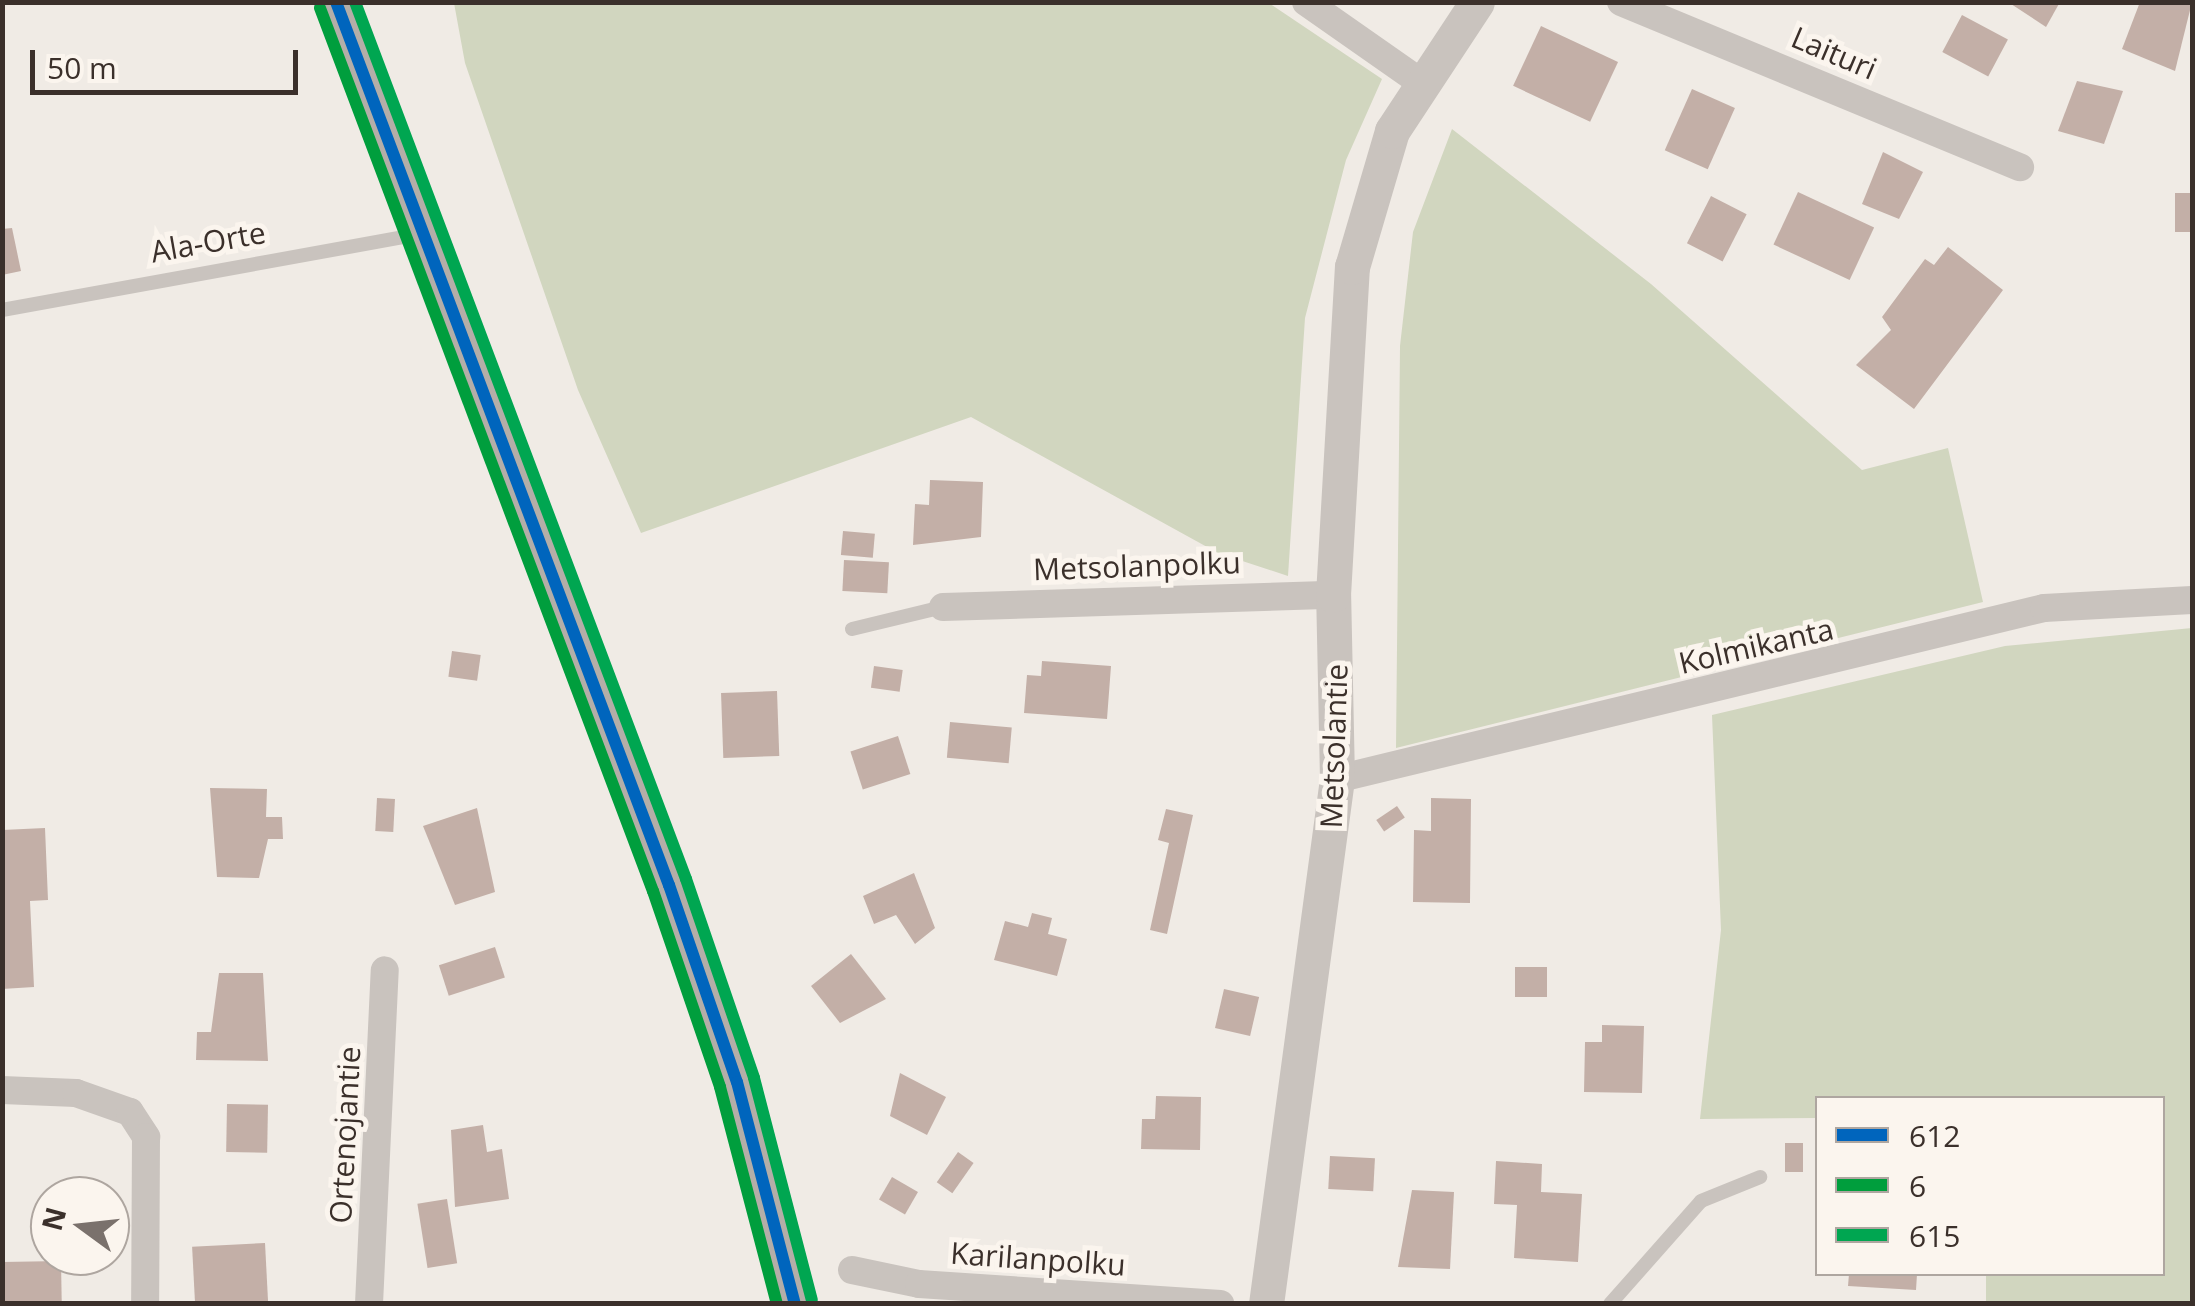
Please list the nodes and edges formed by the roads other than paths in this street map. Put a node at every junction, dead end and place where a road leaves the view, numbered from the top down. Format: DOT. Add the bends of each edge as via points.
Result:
graph roads {
  1 [pos="336,2"];
  2 [pos="1306,2"];
  3 [pos="1477,2"];
  4 [pos="1621,2"];
  5 [pos="1423,84"];
  6 [pos="2020,167"];
  7 [pos="424,233"];
  8 [pos="2,310"];
  9 [pos="1333,596"];
  10 [pos="2192,600"];
  11 [pos="942,607"];
  12 [pos="852,628"];
  13 [pos="1336,779"];
  14 [pos="384,970"];
  15 [pos="2,1090"];
  16 [pos="1760,1177"];
  17 [pos="852,1270"];
  18 [pos="1264,1303"];
  19 [pos="145,1304"];
  20 [pos="368,1304"];
  21 [pos="795,1304"];
  22 [pos="1220,1304"];
  23 [pos="1276,1304"];
  24 [pos="1610,1304"];
  1 -- 7 [label="highway"];
  2 -- 5 [label="street"];
  3 -- 5 [label="street, Metsolantie"];
  4 -- 6 [label="street, Laituri"];
  5 -- 9 [label="street, Metsolantie" via="1392,131 1352,267"];
  7 -- 8 [label="lane, Ala-Orte"];
  7 -- 21 [label="highway" via="706,992"];
  9 -- 11 [label="street, Metsolanpolku"];
  9 -- 13 [label="street, Metsolantie"];
  10 -- 13 [label="street, Kolmikanta" via="2044,608"];
  11 -- 12 [label="lane"];
  13 -- 18 [label="street, Metsolantie"];
  14 -- 20 [label="street, Ortenojantie"];
  15 -- 19 [label="street" via="76,1093 130,1112 146,1137"];
  16 -- 24 [label="lane" via="1701,1201"];
  17 -- 22 [label="street, Karilanpolku" via="919,1284"];
  18 -- 23 [label="street"];
}
